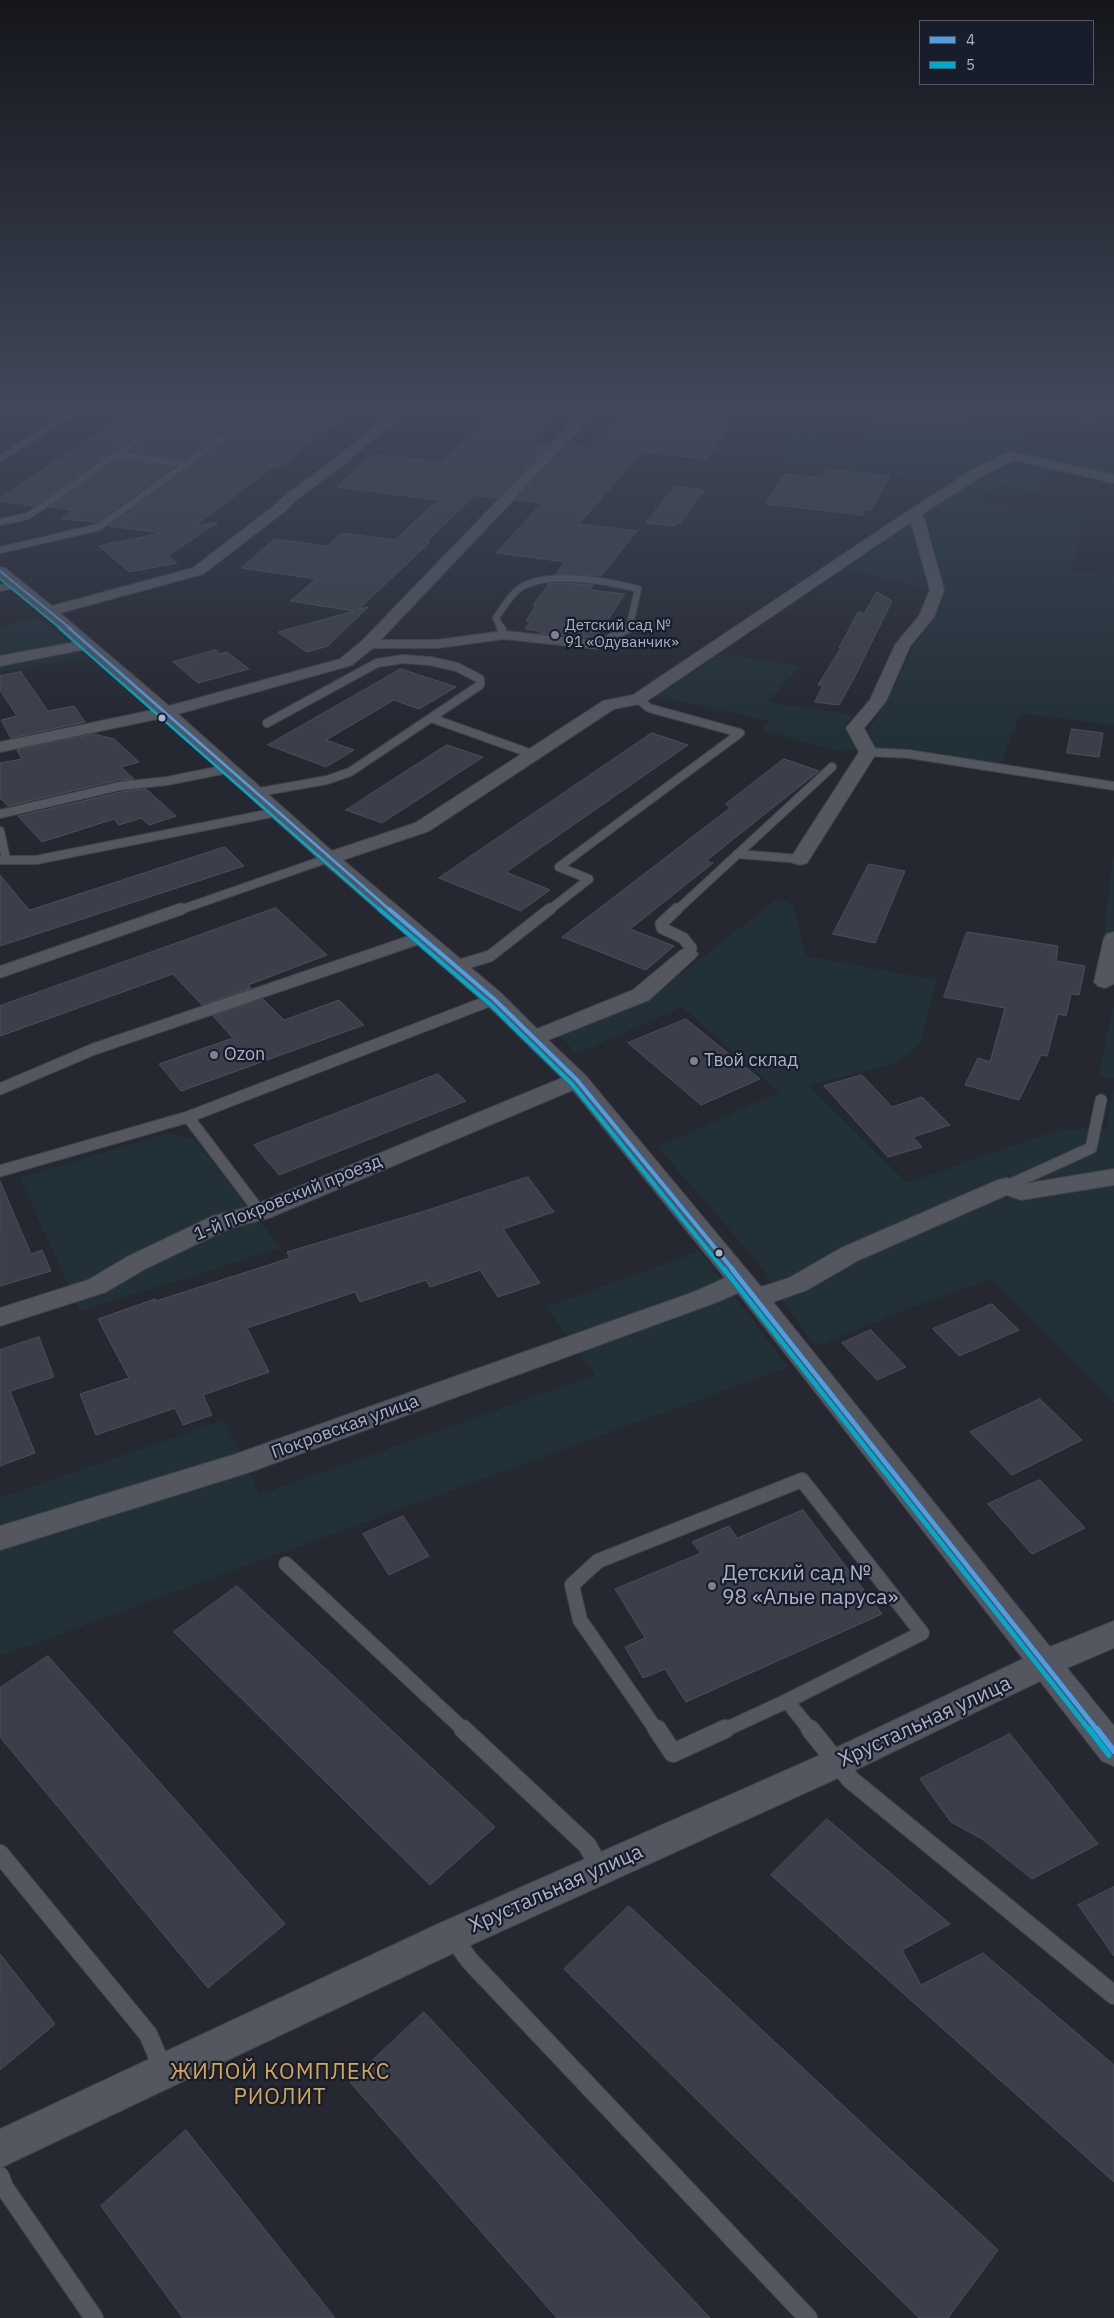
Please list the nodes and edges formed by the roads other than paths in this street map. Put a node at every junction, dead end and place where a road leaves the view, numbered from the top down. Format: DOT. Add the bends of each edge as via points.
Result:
graph roads {
  1 [pos="27,516"];
  2 [pos="114,516"];
  3 [pos="269,516"];
  4 [pos="490,516"];
  5 [pos="910,516"];
  6 [pos="0,522"];
  7 [pos="0,550"];
  8 [pos="0,571"];
  9 [pos="16,584"];
  10 [pos="0,588"];
  11 [pos="50,612"];
  12 [pos="504,635"];
  13 [pos="89,644"];
  14 [pos="368,644"];
  15 [pos="0,661"];
  16 [pos="638,698"];
  17 [pos="164,713"];
  18 [pos="431,718"];
  19 [pos="267,723"];
  20 [pos="0,746"];
  21 [pos="868,752"];
  22 [pos="532,754"];
  23 [pos="832,767"];
  24 [pos="227,769"];
  25 [pos="1114,786"];
  26 [pos="254,792"];
  27 [pos="277,812"];
  28 [pos="2,813"];
  29 [pos="0,829"];
  30 [pos="737,854"];
  31 [pos="329,858"];
  32 [pos="800,859"];
  33 [pos="3,860"];
  34 [pos="423,938"];
  35 [pos="1114,938"];
  36 [pos="688,954"];
  37 [pos="457,966"];
  38 [pos="0,972"];
  39 [pos="1105,982"];
  40 [pos="494,999"];
  41 [pos="535,1037"];
  42 [pos="577,1080"];
  43 [pos="0,1089"];
  44 [pos="1100,1100"];
  45 [pos="188,1117"];
  46 [pos="0,1171"];
  47 [pos="1114,1178"];
  48 [pos="1007,1186"];
  49 [pos="260,1212"];
  50 [pos="749,1290"];
  51 [pos="0,1317"];
  52 [pos="0,1538"];
  53 [pos="286,1564"];
  54 [pos="1114,1634"];
  55 [pos="1045,1665"];
  56 [pos="787,1701"];
  57 [pos="1114,1751"];
  58 [pos="837,1763"];
  59 [pos="0,1854"];
  60 [pos="601,1870"];
  61 [pos="451,1936"];
  62 [pos="1114,1995"];
  63 [pos="164,2070"];
  64 [pos="0,2149"];
  65 [pos="0,2176"];
  66 [pos="94,2318"];
  67 [pos="808,2318"];
  1 -- 6 [label="lane"];
  2 -- 7 [label="lane" via="99,527"];
  3 -- 11 [label="street" via="198,571"];
  4 -- 14 [label="street"];
  5 -- 16 [label="street"];
  5 -- 21 [label="street" via="917,518 937,590 926,617 902,646 878,701 855,728"];
  8 -- 9 [label="street"];
  9 -- 10 [label="lane"];
  9 -- 11 [label="street"];
  11 -- 13 [label="street"];
  12 -- 12 [label="lane" via="496,618 520,588 530,584 568,578 638,589 629,629 598,645"];
  12 -- 14 [label="lane" via="437,644"];
  13 -- 15 [label="street"];
  13 -- 17 [label="street"];
  14 -- 17 [label="street" via="346,662 331,668"];
  16 -- 22 [label="street" via="609,706"];
  16 -- 37 [label="lane" via="649,708 740,734 559,867 589,879 490,956"];
  17 -- 20 [label="street"];
  17 -- 24 [label="street"];
  18 -- 19 [label="lane" via="480,685 480,679 437,662 393,659 377,663"];
  18 -- 22 [label="lane"];
  18 -- 26 [label="lane" via="374,757 331,780"];
  21 -- 25 [label="lane" via="909,754"];
  21 -- 32 [label="street"];
  22 -- 31 [label="street" via="422,827"];
  23 -- 30 [label="lane"];
  24 -- 26 [label="street"];
  24 -- 28 [label="lane" via="120,786"];
  26 -- 27 [label="street"];
  27 -- 31 [label="street"];
  27 -- 33 [label="lane" via="36,860"];
  28 -- 29 [label="lane"];
  29 -- 33 [label="lane"];
  30 -- 32 [label="lane"];
  30 -- 36 [label="lane" via="661,924 662,928 689,942"];
  31 -- 34 [label="street"];
  31 -- 38 [label="lane"];
  34 -- 37 [label="street"];
  34 -- 43 [label="lane" via="94,1050"];
  35 -- 39 [label="street"];
  36 -- 41 [label="street" via="641,995"];
  37 -- 40 [label="street"];
  40 -- 41 [label="street"];
  40 -- 45 [label="lane"];
  41 -- 42 [label="street"];
  42 -- 49 [label="street, 1-й Покровский проезд"];
  42 -- 50 [label="street"];
  44 -- 48 [label="lane" via="1091,1148"];
  45 -- 46 [label="lane"];
  45 -- 49 [label="lane"];
  47 -- 48 [label="street" via="1021,1192"];
  48 -- 50 [label="street, Покровская улица" via="850,1254 798,1284"];
  49 -- 51 [label="street, 1-й Покровский проезд" via="222,1222 136,1263 97,1286"];
  50 -- 52 [label="street, Покровская улица" via="703,1298 240,1464"];
  50 -- 55 [label="street"];
  53 -- 60 [label="lane" via="587,1845"];
  54 -- 55 [label="street, Хрустальная улица"];
  55 -- 57 [label="street"];
  55 -- 58 [label="street, Хрустальная улица"];
  56 -- 56 [label="lane" via="673,1753 580,1620 572,1585 598,1561 802,1480 922,1633"];
  56 -- 58 [label="lane"];
  58 -- 60 [label="street, Хрустальная улица"];
  58 -- 62 [label="lane" via="851,1780"];
  59 -- 63 [label="lane" via="148,2034"];
  60 -- 61 [label="street, Хрустальная улица"];
  61 -- 63 [label="street, Хрустальная улица"];
  61 -- 67 [label="lane" via="470,1961"];
  63 -- 64 [label="street, Хрустальная улица"];
  65 -- 66 [label="lane" via="4,2187"];
}
